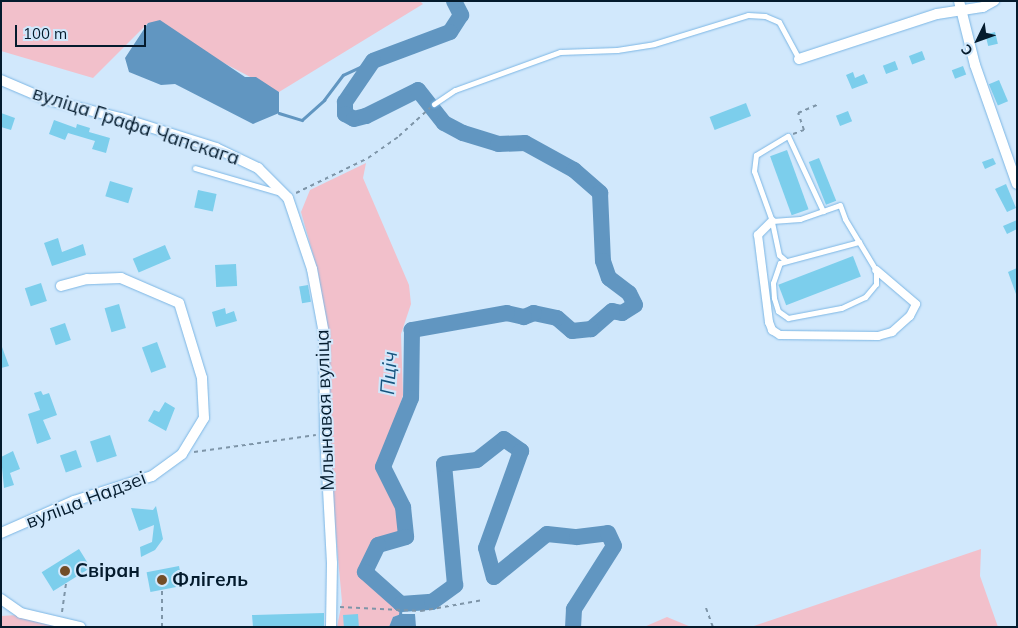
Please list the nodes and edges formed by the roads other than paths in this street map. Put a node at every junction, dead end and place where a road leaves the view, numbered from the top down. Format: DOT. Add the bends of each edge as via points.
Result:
graph roads {
  1 [pos="994,1"];
  2 [pos="961,6"];
  3 [pos="799,59"];
  4 [pos="1,80"];
  5 [pos="432,106"];
  6 [pos="195,168"];
  7 [pos="1017,184"];
  8 [pos="286,196"];
  9 [pos="822,211"];
  10 [pos="772,221"];
  11 [pos="859,242"];
  12 [pos="786,261"];
  13 [pos="876,270"];
  14 [pos="61,286"];
  15 [pos="1,533"];
  16 [pos="1,599"];
  17 [pos="80,627"];
  18 [pos="331,627"];
  1 -- 2 [label="street"];
  2 -- 3 [label="street"];
  2 -- 7 [label="street" via="975,65"];
  3 -- 5 [label="lane" via="779,22 765,16 748,15 654,44 617,50 560,52 455,90"];
  4 -- 8 [label="street, вуліца Графа Чапскага" via="48,100 121,118 216,148 258,168"];
  6 -- 8 [label="lane"];
  8 -- 18 [label="street, Млынавая вуліца" via="320,301 324,334"];
  9 -- 10 [label="lane" via="800,219"];
  9 -- 10 [label="lane" via="788,136 761,150 753,161"];
  9 -- 11 [label="lane" via="840,205"];
  10 -- 12 [label="lane" via="779,255"];
  10 -- 13 [label="street" via="758,235 769,322 772,330 780,336 878,336 892,332 910,316 916,304"];
  11 -- 12 [label="lane"];
  11 -- 13 [label="lane"];
  12 -- 13 [label="lane" via="780,263 773,283 778,311 788,318 841,308 865,297 876,284"];
  14 -- 15 [label="street, вуліца Надзеі" via="87,279 121,278 179,303 202,378 204,418 182,454 152,476 74,501"];
  16 -- 17 [label="street" via="21,613"];
}
